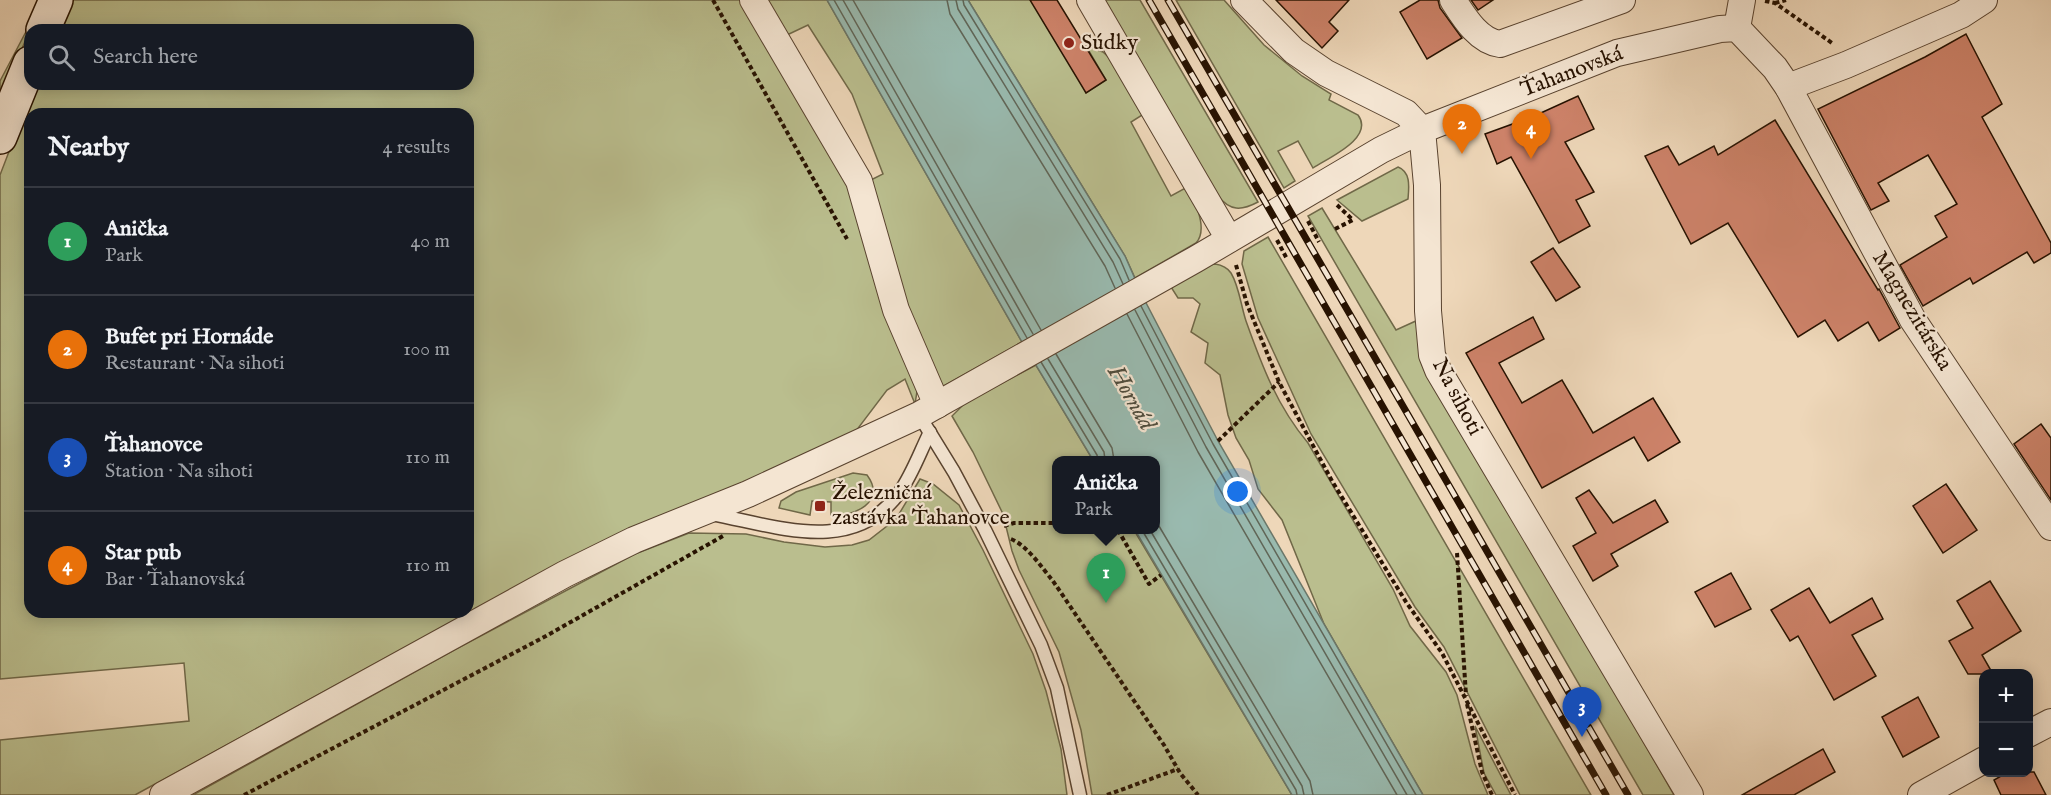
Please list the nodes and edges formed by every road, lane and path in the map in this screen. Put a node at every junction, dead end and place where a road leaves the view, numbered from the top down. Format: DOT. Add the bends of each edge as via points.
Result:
graph roads {
  1 [pos="56,0"];
  2 [pos="713,0"];
  3 [pos="753,0"];
  4 [pos="1090,0"];
  5 [pos="1244,0"];
  6 [pos="1453,0"];
  7 [pos="1622,0"];
  8 [pos="1742,0"];
  9 [pos="1786,0"];
  10 [pos="1984,0"];
  11 [pos="46,24"];
  12 [pos="1737,28"];
  13 [pos="1846,65"];
  14 [pos="24,78"];
  15 [pos="1788,87"];
  16 [pos="1422,130"];
  17 [pos="0,137"];
  18 [pos="1330,198"];
  19 [pos="1335,229"];
  20 [pos="847,239"];
  21 [pos="1229,239"];
  22 [pos="1280,382"];
  23 [pos="929,417"];
  24 [pos="1218,441"];
  25 [pos="701,513"];
  26 [pos="751,522"];
  27 [pos="1052,523"];
  28 [pos="2051,527"];
  29 [pos="985,530"];
  30 [pos="1120,534"];
  31 [pos="1016,542"];
  32 [pos="1457,553"];
  33 [pos="1161,575"];
  34 [pos="1466,698"];
  35 [pos="2051,722"];
  36 [pos="2033,731"];
  37 [pos="1979,762"];
  38 [pos="1178,769"];
  39 [pos="163,795"];
  40 [pos="243,795"];
  41 [pos="1080,795"];
  42 [pos="1107,795"];
  43 [pos="1198,795"];
  44 [pos="1492,795"];
  45 [pos="1515,795"];
  46 [pos="1690,795"];
  47 [pos="1921,795"];
  1 -- 11 [label="street"];
  2 -- 20 [label="path"];
  3 -- 23 [label="street" via="859,181"];
  4 -- 21 [label="street"];
  5 -- 16 [label="street" via="1294,51 1326,73 1406,113"];
  6 -- 7 [label="street" via="1482,37 1500,44"];
  8 -- 12 [label="street"];
  9 -- 13 [label="path" via="1775,3 1841,51"];
  10 -- 13 [label="street" via="1961,15"];
  12 -- 15 [label="street"];
  12 -- 16 [label="street, Ťahanovská" via="1703,32 1617,53"];
  13 -- 15 [label="street"];
  14 -- 17 [label="street"];
  15 -- 28 [label="street, Magnezitárska" via="1913,320"];
  16 -- 21 [label="street, Ťahanovská"];
  16 -- 46 [label="street, Na sihoti" via="1426,151 1428,311 1432,355 1438,370"];
  18 -- 19 [label="path" via="1353,220"];
  21 -- 22 [label="path" via="1247,304"];
  21 -- 23 [label="street, Ťahanovská" via="959,393"];
  22 -- 24 [label="path"];
  22 -- 34 [label="path" via="1332,481 1442,653"];
  23 -- 25 [label="street, Ťahanovská"];
  23 -- 26 [label="lane" via="900,492 870,520 845,531 813,532"];
  23 -- 29 [label="lane"];
  25 -- 26 [label="lane"];
  25 -- 39 [label="street, Ťahanovská" via="565,574"];
  26 -- 40 [label="path" via="546,636"];
  27 -- 29 [label="path"];
  29 -- 41 [label="lane" via="1050,666"];
  30 -- 33 [label="path" via="1149,585"];
  31 -- 38 [label="path" via="1053,581"];
  32 -- 34 [label="path"];
  34 -- 44 [label="path" via="1482,772"];
  34 -- 45 [label="path"];
  35 -- 36 [label="street"];
  37 -- 47 [label="street"];
  38 -- 42 [label="path"];
  38 -- 43 [label="path"];
}
